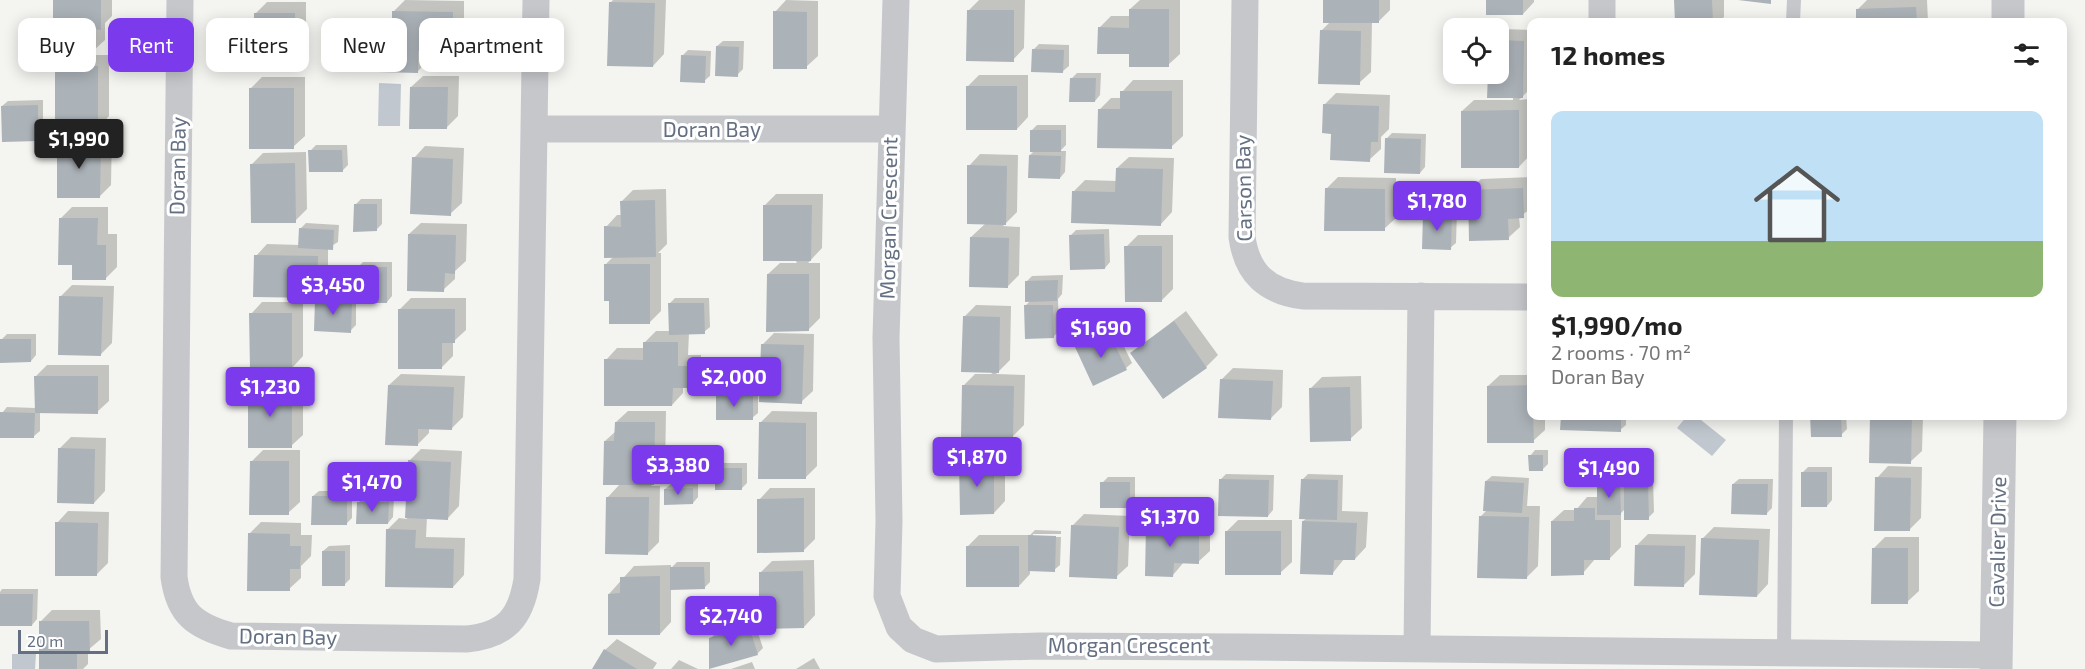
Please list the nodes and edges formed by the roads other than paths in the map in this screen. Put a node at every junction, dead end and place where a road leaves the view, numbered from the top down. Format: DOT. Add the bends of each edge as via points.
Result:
graph roads {
  1 [pos="180,0"];
  2 [pos="536,0"];
  3 [pos="896,0"];
  4 [pos="1245,0"];
  5 [pos="1602,0"];
  6 [pos="1794,0"];
  7 [pos="2008,0"];
  8 [pos="1602,18"];
  9 [pos="1793,18"];
  10 [pos="2008,18"];
  11 [pos="534,129"];
  12 [pos="891,129"];
  13 [pos="1421,296"];
  14 [pos="1527,297"];
  15 [pos="1786,420"];
  16 [pos="2000,420"];
  17 [pos="1417,649"];
  18 [pos="1784,652"];
  19 [pos="1996,662"];
  1 -- 11 [label="street, Doran Bay" via="174,577 176,594 184,609 199,625 212,631 247,637 466,639 492,634 513,619 523,602 527,579"];
  2 -- 11 [label="street, Doran Bay"];
  3 -- 12 [label="street, Morgan Crescent"];
  4 -- 13 [label="street, Carson Bay" via="1242,237 1246,260 1264,282 1283,293"];
  5 -- 8 [label="street"];
  6 -- 9 [label="lane"];
  7 -- 10 [label="street"];
  11 -- 12 [label="street, Doran Bay"];
  12 -- 17 [label="street, Morgan Crescent" via="886,338 887,596 899,627 914,640 936,649"];
  13 -- 14 [label="street, Carson Bay"];
  13 -- 17 [label="street"];
  15 -- 18 [label="lane"];
  16 -- 19 [label="street, Cavalier Drive"];
  17 -- 18 [label="street, Morgan Crescent"];
  18 -- 19 [label="street, Morgan Crescent"];
}
